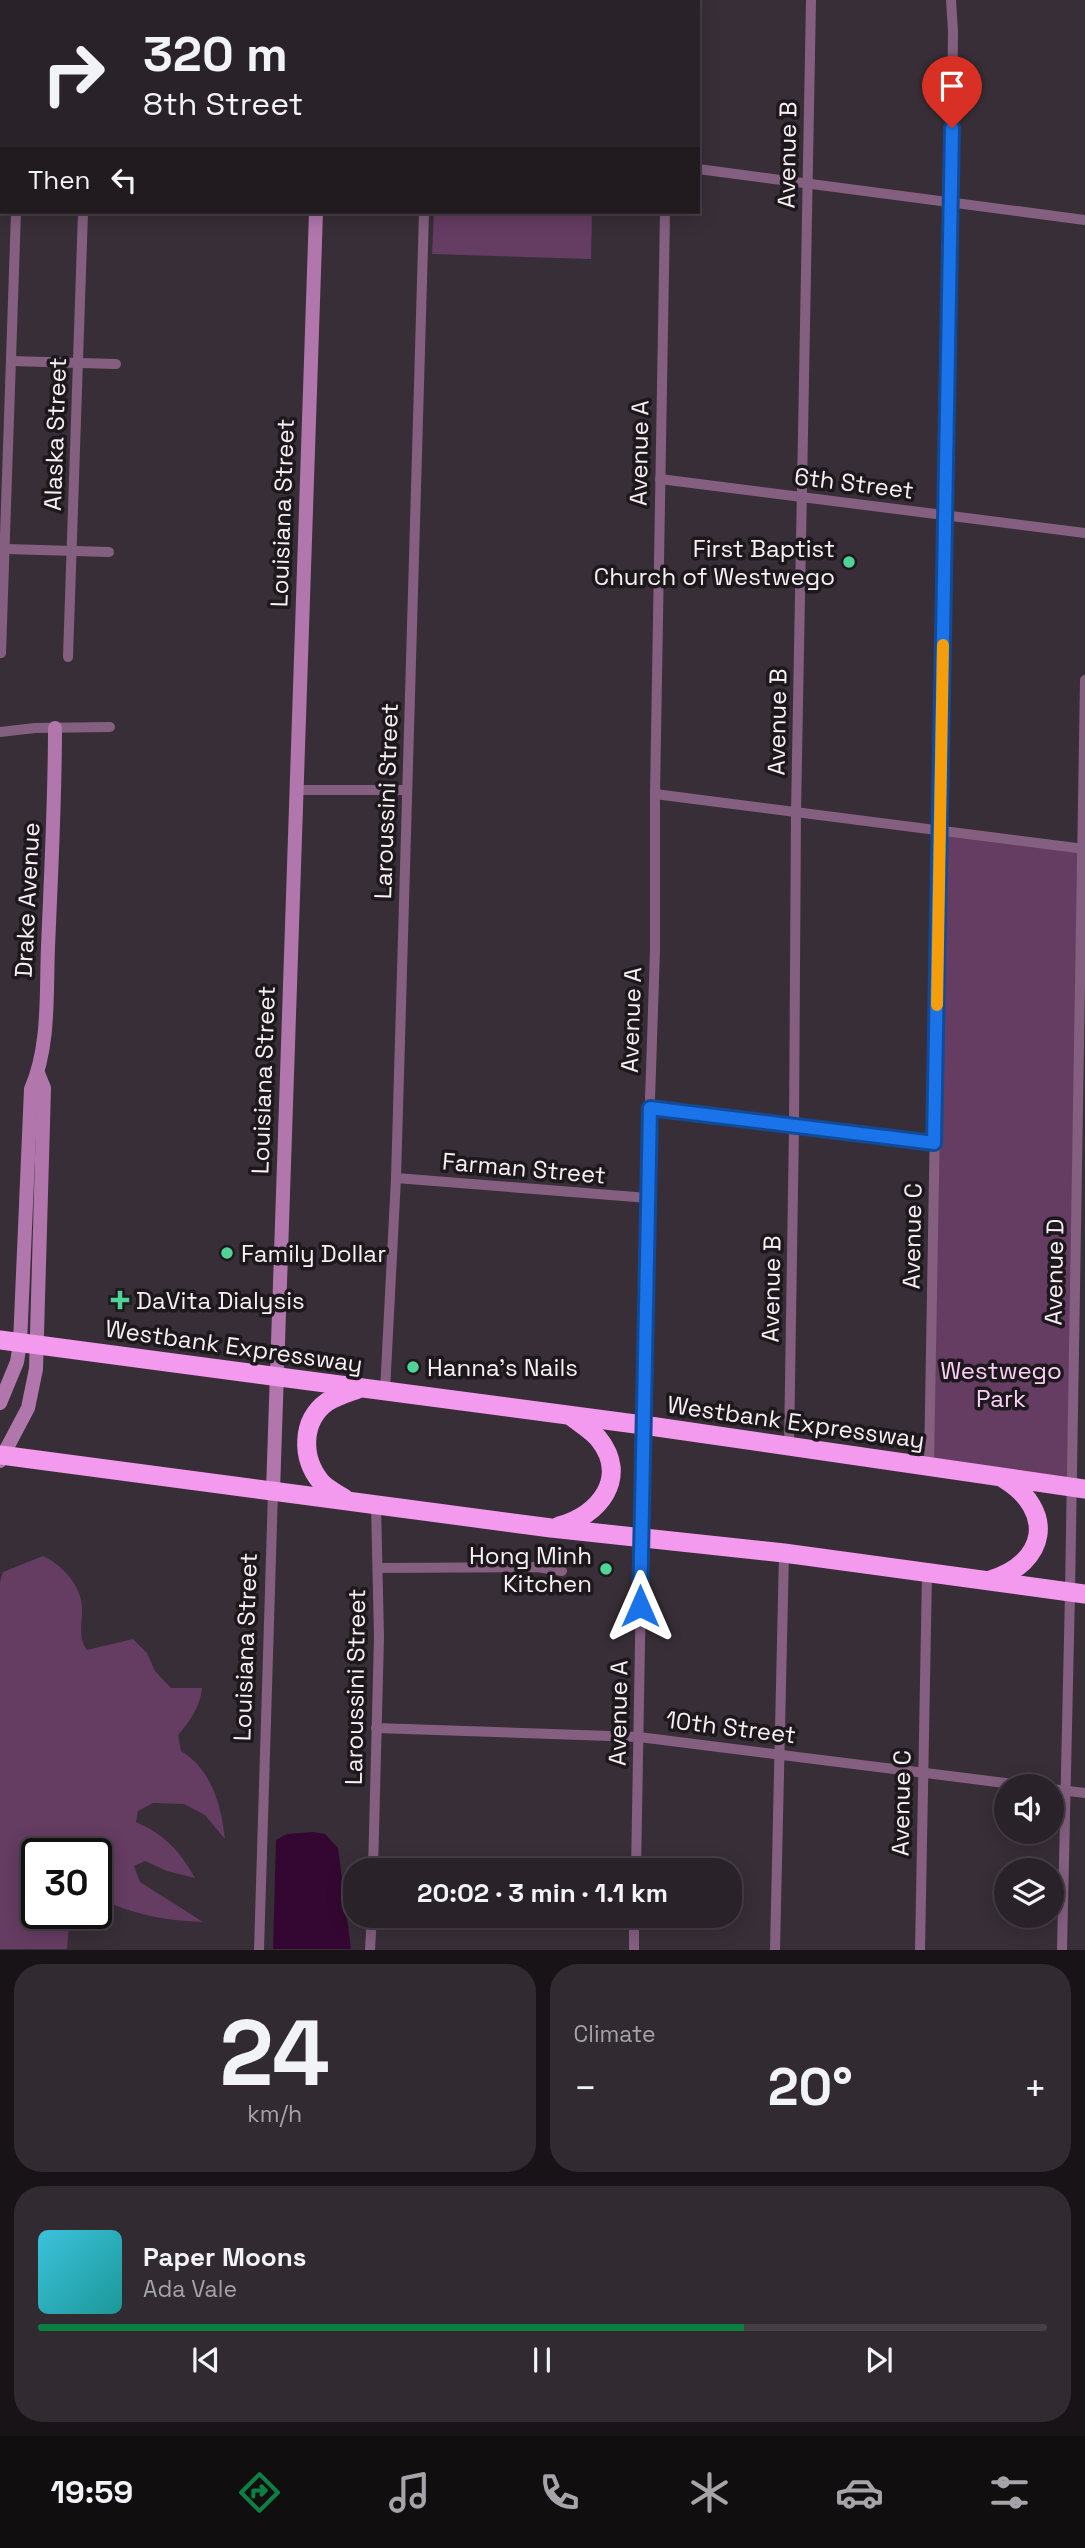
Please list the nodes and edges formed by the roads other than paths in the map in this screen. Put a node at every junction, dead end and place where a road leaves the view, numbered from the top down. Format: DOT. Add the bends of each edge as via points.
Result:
graph roads {
  1 [pos="811,0"];
  2 [pos="951,0"];
  3 [pos="700,169"];
  4 [pos="807,182"];
  5 [pos="951,201"];
  6 [pos="16,214"];
  7 [pos="83,214"];
  8 [pos="316,214"];
  9 [pos="424,214"];
  10 [pos="665,214"];
  11 [pos="1085,220"];
  12 [pos="11,361"];
  13 [pos="78,363"];
  14 [pos="116,364"];
  15 [pos="660,479"];
  16 [pos="802,497"];
  17 [pos="945,516"];
  18 [pos="1085,534"];
  19 [pos="6,549"];
  20 [pos="72,551"];
  21 [pos="109,552"];
  22 [pos="1,653"];
  23 [pos="68,657"];
  24 [pos="1085,680"];
  25 [pos="110,727"];
  26 [pos="55,728"];
  27 [pos="0,732"];
  28 [pos="296,790"];
  29 [pos="407,790"];
  30 [pos="655,794"];
  31 [pos="796,812"];
  32 [pos="940,830"];
  33 [pos="1083,849"];
  34 [pos="650,1108"];
  35 [pos="794,1127"];
  36 [pos="934,1143"];
  37 [pos="1081,1164"];
  38 [pos="396,1178"];
  39 [pos="648,1198"];
  40 [pos="19,1342"];
  41 [pos="276,1376"];
  42 [pos="362,1387"];
  43 [pos="385,1391"];
  44 [pos="0,1404"];
  45 [pos="570,1416"];
  46 [pos="643,1425"];
  47 [pos="789,1446"];
  48 [pos="1,1457"];
  49 [pos="929,1465"];
  50 [pos="998,1475"];
  51 [pos="1078,1488"];
  52 [pos="273,1491"];
  53 [pos="348,1501"];
  54 [pos="376,1505"];
  55 [pos="551,1528"];
  56 [pos="641,1538"];
  57 [pos="783,1553"];
  58 [pos="378,1568"];
  59 [pos="562,1571"];
  60 [pos="927,1574"];
  61 [pos="986,1582"];
  62 [pos="1078,1593"];
  63 [pos="376,1728"];
  64 [pos="639,1737"];
  65 [pos="779,1754"];
  66 [pos="923,1772"];
  67 [pos="994,1781"];
  68 [pos="1065,1790"];
  69 [pos="1085,1793"];
  70 [pos="373,1858"];
  71 [pos="636,1858"];
  72 [pos="371,1928"];
  73 [pos="634,1928"];
  74 [pos="259,1950"];
  75 [pos="370,1950"];
  76 [pos="634,1950"];
  77 [pos="775,1950"];
  78 [pos="920,1950"];
  79 [pos="1062,1950"];
  1 -- 4 [label="street, Avenue B"];
  2 -- 5 [label="street, Avenue C"];
  3 -- 4 [label="street"];
  4 -- 5 [label="street"];
  4 -- 16 [label="street, Avenue B"];
  5 -- 11 [label="street"];
  5 -- 17 [label="street, Avenue C"];
  6 -- 12 [label="street"];
  7 -- 13 [label="street, Alaska Street"];
  8 -- 28 [label="main road, Louisiana Street"];
  9 -- 29 [label="street, Laroussini Street"];
  10 -- 15 [label="street, Avenue A"];
  12 -- 13 [label="street"];
  12 -- 19 [label="street"];
  13 -- 14 [label="street"];
  13 -- 20 [label="street, Alaska Street"];
  15 -- 16 [label="street, 6th Street"];
  15 -- 30 [label="street, Avenue A"];
  16 -- 17 [label="street, 6th Street"];
  16 -- 31 [label="street, Avenue B"];
  17 -- 18 [label="street, 6th Street"];
  17 -- 32 [label="street, Avenue C"];
  19 -- 20 [label="street"];
  19 -- 22 [label="street"];
  20 -- 21 [label="street"];
  20 -- 23 [label="street, Alaska Street"];
  24 -- 33 [label="street, Avenue D"];
  25 -- 26 [label="street"];
  26 -- 27 [label="street"];
  26 -- 40 [label="main road, Drake Avenue" via="55,824 38,1073 44,1088"];
  28 -- 29 [label="street"];
  28 -- 41 [label="main road, Louisiana Street"];
  29 -- 38 [label="street, Laroussini Street"];
  30 -- 31 [label="street"];
  30 -- 34 [label="street, Avenue A"];
  31 -- 32 [label="street"];
  31 -- 35 [label="street, Avenue B"];
  32 -- 33 [label="street"];
  32 -- 36 [label="street, Avenue C"];
  33 -- 37 [label="street, Avenue D"];
  34 -- 35 [label="street"];
  34 -- 39 [label="street, Avenue A"];
  35 -- 36 [label="street"];
  35 -- 47 [label="street, Avenue B"];
  36 -- 49 [label="street, Avenue C"];
  37 -- 51 [label="street, Avenue D"];
  38 -- 39 [label="street, Farman Street"];
  38 -- 43 [label="street, Laroussini Street"];
  39 -- 46 [label="street, Avenue A"];
  40 -- 41 [label="highway, Westbank Expressway"];
  40 -- 44 [label="main road, Drake Avenue" via="12,1378"];
  40 -- 48 [label="main road, Drake Avenue" via="34,1389"];
  41 -- 42 [label="highway, Westbank Expressway"];
  41 -- 52 [label="main road, Louisiana Street"];
  42 -- 43 [label="highway, Westbank Expressway"];
  42 -- 53 [label="highway" via="325,1404 309,1426 306,1439 315,1473"];
  43 -- 45 [label="highway, Westbank Expressway"];
  45 -- 46 [label="highway, Westbank Expressway"];
  45 -- 55 [label="highway" via="600,1440 610,1479 600,1503 589,1513"];
  46 -- 47 [label="highway, Westbank Expressway"];
  46 -- 56 [label="street, Avenue A"];
  47 -- 49 [label="highway, Westbank Expressway"];
  48 -- 52 [label="highway"];
  49 -- 50 [label="highway, Westbank Expressway"];
  50 -- 51 [label="highway, Westbank Expressway"];
  50 -- 61 [label="highway" via="1031,1502 1039,1534 1029,1558 1018,1568"];
  51 -- 62 [label="street, Avenue D"];
  52 -- 53 [label="highway"];
  52 -- 74 [label="street, Louisiana Street"];
  53 -- 54 [label="highway"];
  54 -- 55 [label="highway"];
  54 -- 58 [label="street, Laroussini Street"];
  55 -- 56 [label="highway"];
  56 -- 57 [label="highway"];
  56 -- 64 [label="street, Avenue A"];
  57 -- 60 [label="highway"];
  57 -- 65 [label="street"];
  58 -- 59 [label="street" via="537,1567"];
  58 -- 63 [label="street, Laroussini Street"];
  60 -- 61 [label="highway"];
  60 -- 66 [label="street, Avenue C"];
  61 -- 62 [label="highway"];
  62 -- 68 [label="street, Avenue D"];
  63 -- 64 [label="street, 10th Street"];
  63 -- 70 [label="street, Laroussini Street"];
  64 -- 65 [label="street, 10th Street"];
  64 -- 71 [label="street, Avenue A"];
  65 -- 66 [label="street, 10th Street"];
  65 -- 77 [label="street"];
  66 -- 67 [label="street, 10th Street"];
  66 -- 78 [label="street, Avenue C"];
  68 -- 69 [label="street"];
  68 -- 79 [label="street, Avenue D"];
  72 -- 75 [label="street"];
  73 -- 76 [label="street"];
}
